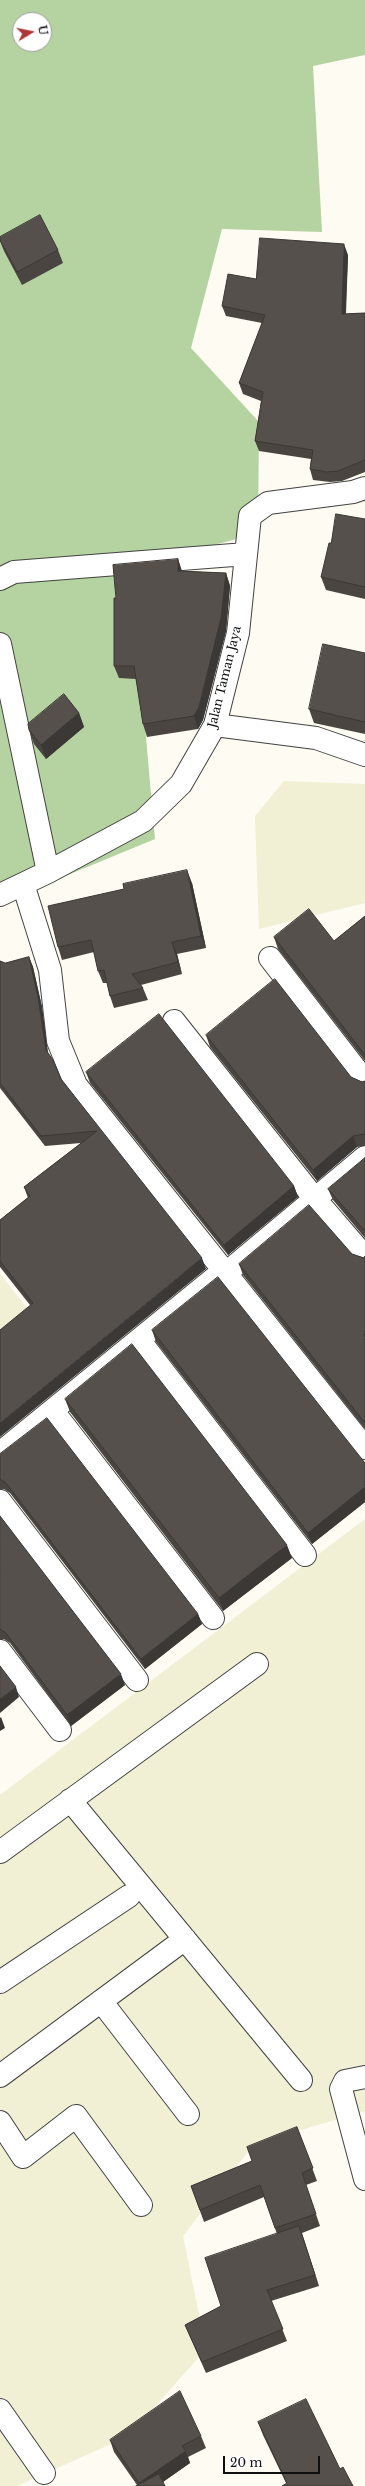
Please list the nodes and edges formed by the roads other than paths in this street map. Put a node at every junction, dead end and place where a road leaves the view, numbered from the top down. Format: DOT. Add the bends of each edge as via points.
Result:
graph roads {
  1 [pos="365,488"];
  2 [pos="246,554"];
  3 [pos="0,579"];
  4 [pos="0,644"];
  5 [pos="215,725"];
  6 [pos="365,755"];
  7 [pos="48,872"];
  8 [pos="23,884"];
  9 [pos="0,895"];
  10 [pos="270,958"];
  11 [pos="174,1021"];
  12 [pos="363,1075"];
  13 [pos="365,1157"];
  14 [pos="315,1199"];
  15 [pos="365,1257"];
  16 [pos="224,1273"];
  17 [pos="140,1341"];
  18 [pos="52,1411"];
  19 [pos="365,1448"];
  20 [pos="0,1453"];
  21 [pos="0,1501"];
  22 [pos="305,1555"];
  23 [pos="213,1618"];
  24 [pos="0,1651"];
  25 [pos="257,1664"];
  26 [pos="137,1680"];
  27 [pos="60,1730"];
  28 [pos="70,1800"];
  29 [pos="0,1852"];
  30 [pos="129,1896"];
  31 [pos="185,1939"];
  32 [pos="0,1982"];
  33 [pos="101,2001"];
  34 [pos="0,2076"];
  35 [pos="365,2077"];
  36 [pos="301,2080"];
  37 [pos="188,2114"];
  38 [pos="0,2122"];
  39 [pos="365,2179"];
  40 [pos="141,2205"];
  41 [pos="0,2410"];
  42 [pos="44,2473"];
  1 -- 2 [label="street, Jalan Taman Jaya" via="353,492 268,503 250,516"];
  2 -- 3 [label="street" via="14,572"];
  2 -- 5 [label="street, Jalan Taman Jaya" via="238,633"];
  4 -- 7 [label="street"];
  5 -- 6 [label="street" via="316,738"];
  5 -- 7 [label="street, Jalan Taman Jaya" via="181,784 144,820"];
  7 -- 8 [label="street, Jalan Taman Jaya"];
  8 -- 9 [label="street, Jalan Taman Jaya"];
  8 -- 16 [label="street" via="50,970 58,1041 76,1085"];
  10 -- 12 [label="street"];
  11 -- 14 [label="street"];
  13 -- 14 [label="street"];
  14 -- 15 [label="street"];
  14 -- 16 [label="street"];
  16 -- 17 [label="street"];
  16 -- 19 [label="street"];
  17 -- 18 [label="street"];
  17 -- 22 [label="street"];
  18 -- 20 [label="street"];
  18 -- 23 [label="street"];
  21 -- 26 [label="street"];
  24 -- 27 [label="street"];
  25 -- 28 [label="street"];
  28 -- 29 [label="street"];
  28 -- 31 [label="street"];
  30 -- 32 [label="street"];
  31 -- 33 [label="street"];
  31 -- 36 [label="street"];
  33 -- 34 [label="street"];
  33 -- 37 [label="street"];
  35 -- 39 [label="street" via="345,2080 341,2089"];
  38 -- 40 [label="street" via="23,2157 76,2116"];
  41 -- 42 [label="street"];
}
